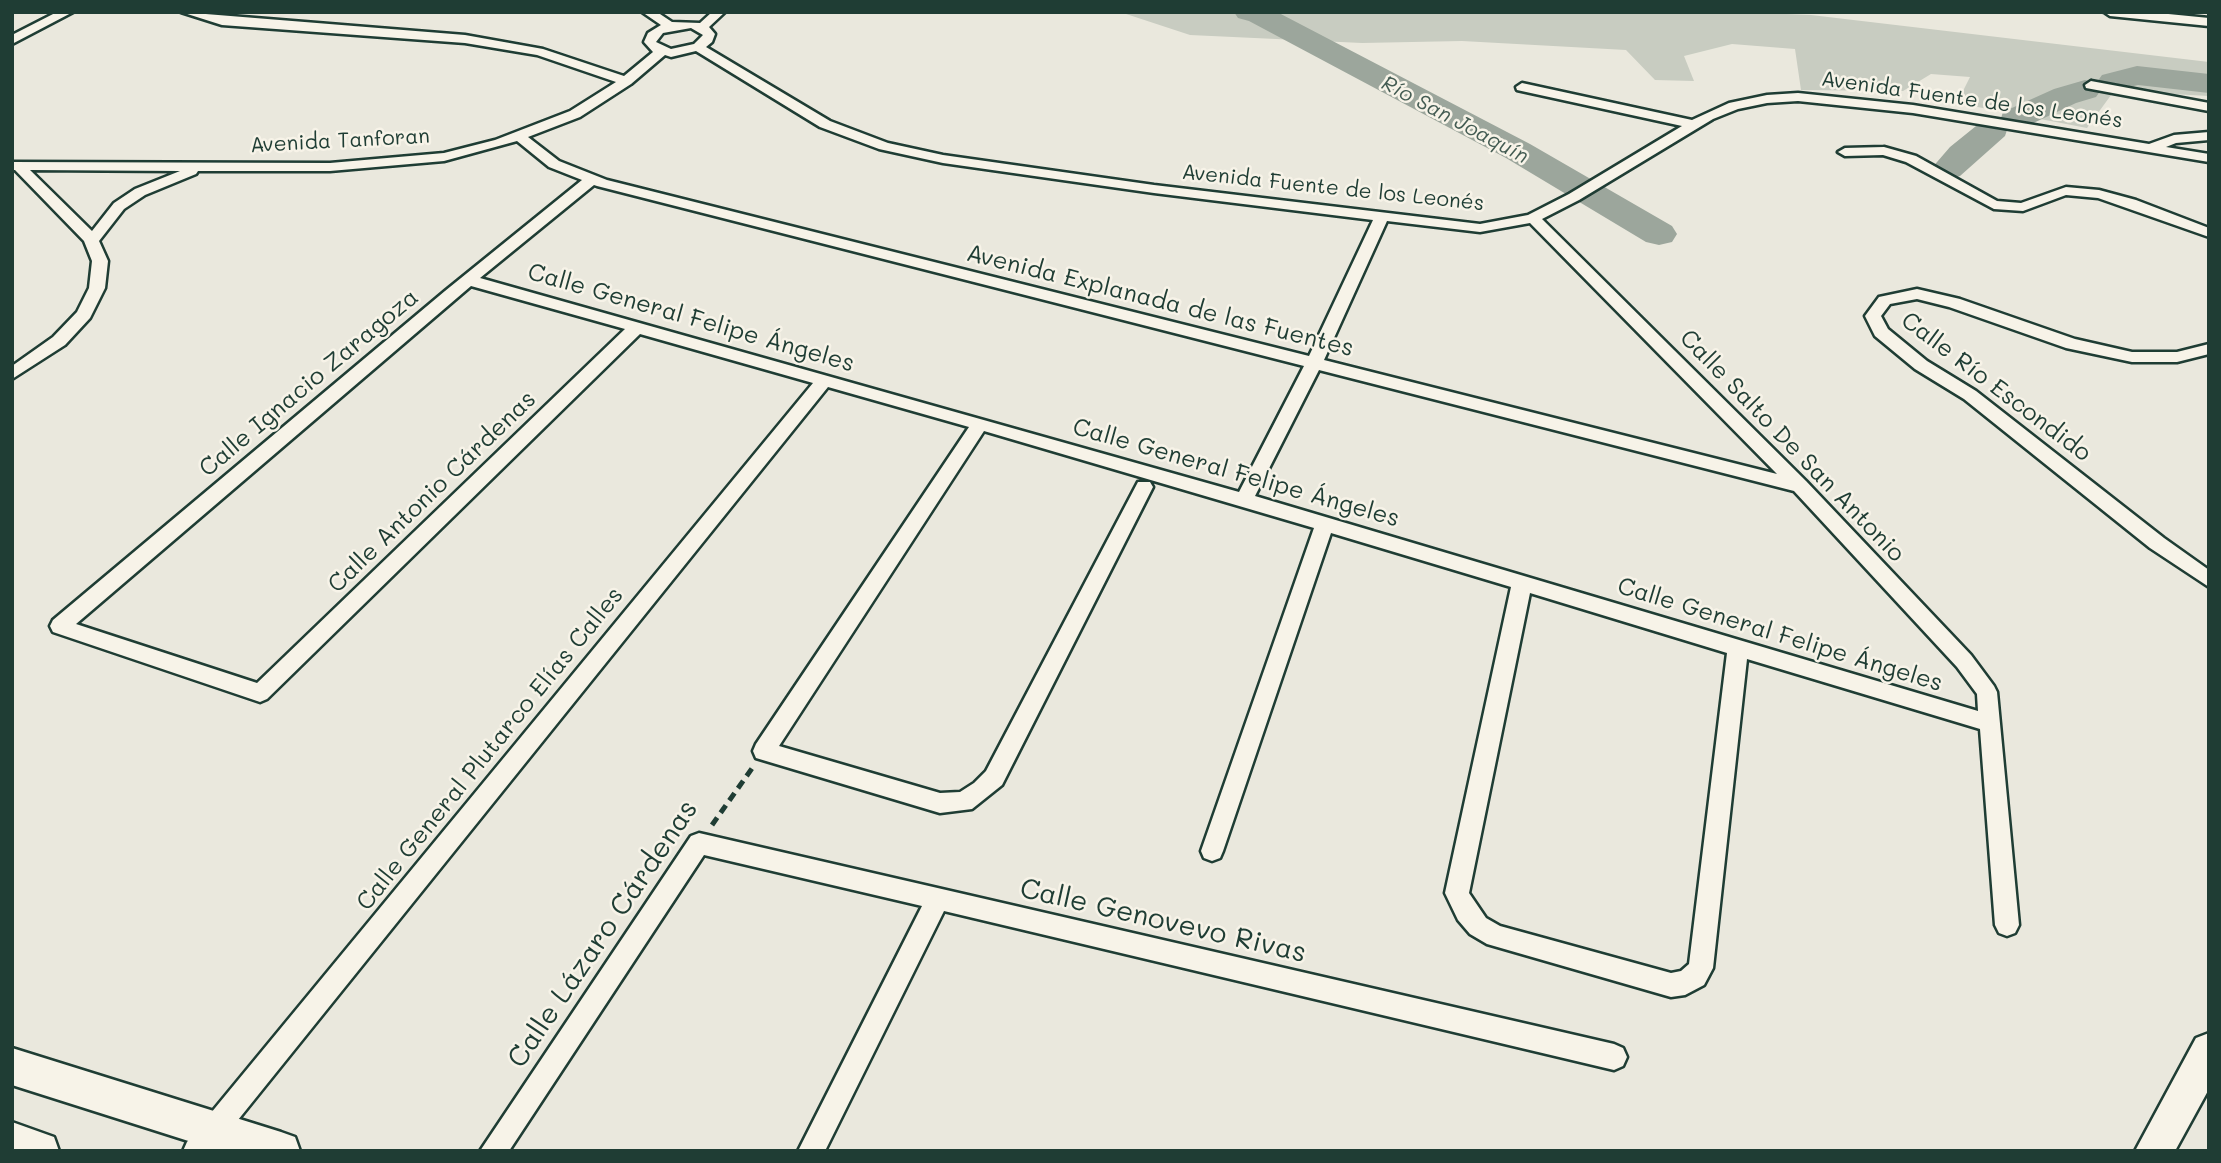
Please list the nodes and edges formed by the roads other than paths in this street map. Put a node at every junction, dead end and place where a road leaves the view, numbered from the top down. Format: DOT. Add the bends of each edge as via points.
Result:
graph roads {
  1 [pos="67,12"];
  2 [pos="187,12"];
  3 [pos="648,12"];
  4 [pos="719,12"];
  5 [pos="2110,12"];
  6 [pos="2209,22"];
  7 [pos="670,26"];
  8 [pos="702,27"];
  9 [pos="12,40"];
  10 [pos="698,47"];
  11 [pos="662,51"];
  12 [pos="626,81"];
  13 [pos="2091,85"];
  14 [pos="1522,87"];
  15 [pos="2209,107"];
  16 [pos="1693,124"];
  17 [pos="519,136"];
  18 [pos="2209,136"];
  19 [pos="2152,148"];
  20 [pos="1845,152"];
  21 [pos="2209,158"];
  22 [pos="16,166"];
  23 [pos="202,166"];
  24 [pos="592,179"];
  25 [pos="1382,217"];
  26 [pos="1533,218"];
  27 [pos="2209,233"];
  28 [pos="92,241"];
  29 [pos="468,280"];
  30 [pos="638,326"];
  31 [pos="2209,349"];
  32 [pos="1314,363"];
  33 [pos="12,374"];
  34 [pos="824,381"];
  35 [pos="979,425"];
  36 [pos="1800,486"];
  37 [pos="1144,487"];
  38 [pos="1244,500"];
  39 [pos="1325,524"];
  40 [pos="2209,580"];
  41 [pos="1522,583"];
  42 [pos="1738,648"];
  43 [pos="260,693"];
  44 [pos="1988,723"];
  45 [pos="699,843"];
  46 [pos="1212,851"];
  47 [pos="938,899"];
  48 [pos="2007,925"];
  49 [pos="2209,1051"];
  50 [pos="1614,1057"];
  51 [pos="12,1066"];
  52 [pos="205,1140"];
  53 [pos="12,1141"];
  54 [pos="40,1151"];
  55 [pos="281,1151"];
  56 [pos="493,1151"];
  57 [pos="811,1151"];
  58 [pos="2154,1151"];
  1 -- 9 [label="street"];
  2 -- 12 [label="street" via="222,21 465,38 539,52"];
  3 -- 7 [label="street"];
  4 -- 8 [label="street"];
  5 -- 6 [label="street"];
  7 -- 8 [label="street"];
  7 -- 11 [label="street" via="650,42"];
  8 -- 10 [label="street" via="708,39"];
  10 -- 11 [label="street"];
  10 -- 25 [label="street, Avenida Fuente de los Leonés" via="825,124 884,146 943,159"];
  11 -- 12 [label="street, Avenida Tanforan"];
  12 -- 17 [label="street, Avenida Tanforan" via="575,114"];
  13 -- 15 [label="street"];
  14 -- 16 [label="street"];
  16 -- 19 [label="street, Avenida Fuente de los Leonés" via="1734,106 1798,97 1913,109"];
  16 -- 26 [label="street, Avenida Fuente de los Leonés"];
  17 -- 23 [label="street, Avenida Tanforan" via="444,157 384,163"];
  17 -- 24 [label="street, Avenida Explanada de las Fuentes" via="554,164"];
  18 -- 19 [label="street" via="2174,139"];
  19 -- 21 [label="street, Avenida Fuente de los Leonés"];
  20 -- 27 [label="street" via="1884,151 1911,159 1994,205 2023,207 2066,191 2099,194"];
  22 -- 23 [label="street, Avenida Tanforan"];
  22 -- 28 [label="street"];
  23 -- 28 [label="street, Avenida Tanforan" via="119,206"];
  24 -- 29 [label="street, Calle Ignacio Zaragoza"];
  24 -- 32 [label="street, Avenida Explanada de las Fuentes"];
  25 -- 26 [label="street, Avenida Fuente de los Leonés" via="1480,228"];
  25 -- 32 [label="street"];
  26 -- 36 [label="street, Calle Salto De San Antonio"];
  28 -- 33 [label="street" via="100,261 97,288 84,314 59,341"];
  29 -- 30 [label="street, Calle General Felipe Ángeles"];
  29 -- 43 [label="street, Calle Ignacio Zaragoza" via="60,626"];
  30 -- 34 [label="street, Calle General Felipe Ángeles"];
  30 -- 43 [label="street, Calle Antonio Cárdenas"];
  31 -- 40 [label="street, Calle Río Escondido" via="2177,358 2132,357 2072,344 1917,294 1885,300 1873,316 1881,332 1921,365 1970,395"];
  32 -- 36 [label="street, Avenida Explanada de las Fuentes"];
  32 -- 38 [label="street"];
  34 -- 35 [label="street, Calle General Felipe Ángeles"];
  34 -- 52 [label="street, Calle General Plutarco Elías Calles"];
  35 -- 37 [label="street" via="764,751 940,803 964,802 982,790 993,778"];
  35 -- 38 [label="street, Calle General Felipe Ángeles"];
  36 -- 44 [label="street, Calle Salto De San Antonio" via="1964,661 1987,692"];
  38 -- 39 [label="street, Calle General Felipe Ángeles"];
  39 -- 41 [label="street, Calle General Felipe Ángeles"];
  39 -- 46 [label="street"];
  41 -- 42 [label="street, Calle General Felipe Ángeles"];
  41 -- 42 [label="street" via="1457,893 1478,926 1495,936 1671,985 1695,977 1701,968"];
  42 -- 44 [label="street, Calle General Felipe Ángeles"];
  44 -- 48 [label="street, Calle Salto De San Antonio"];
  45 -- 47 [label="street, Calle Genovevo Rivas"];
  45 -- 56 [label="street, Calle Lázaro Cárdenas"];
  47 -- 50 [label="street, Calle Genovevo Rivas"];
  47 -- 57 [label="street"];
  49 -- 58 [label="main road"];
  51 -- 52 [label="main road"];
  52 -- 55 [label="main road"];
  53 -- 54 [label="main road"];
}
